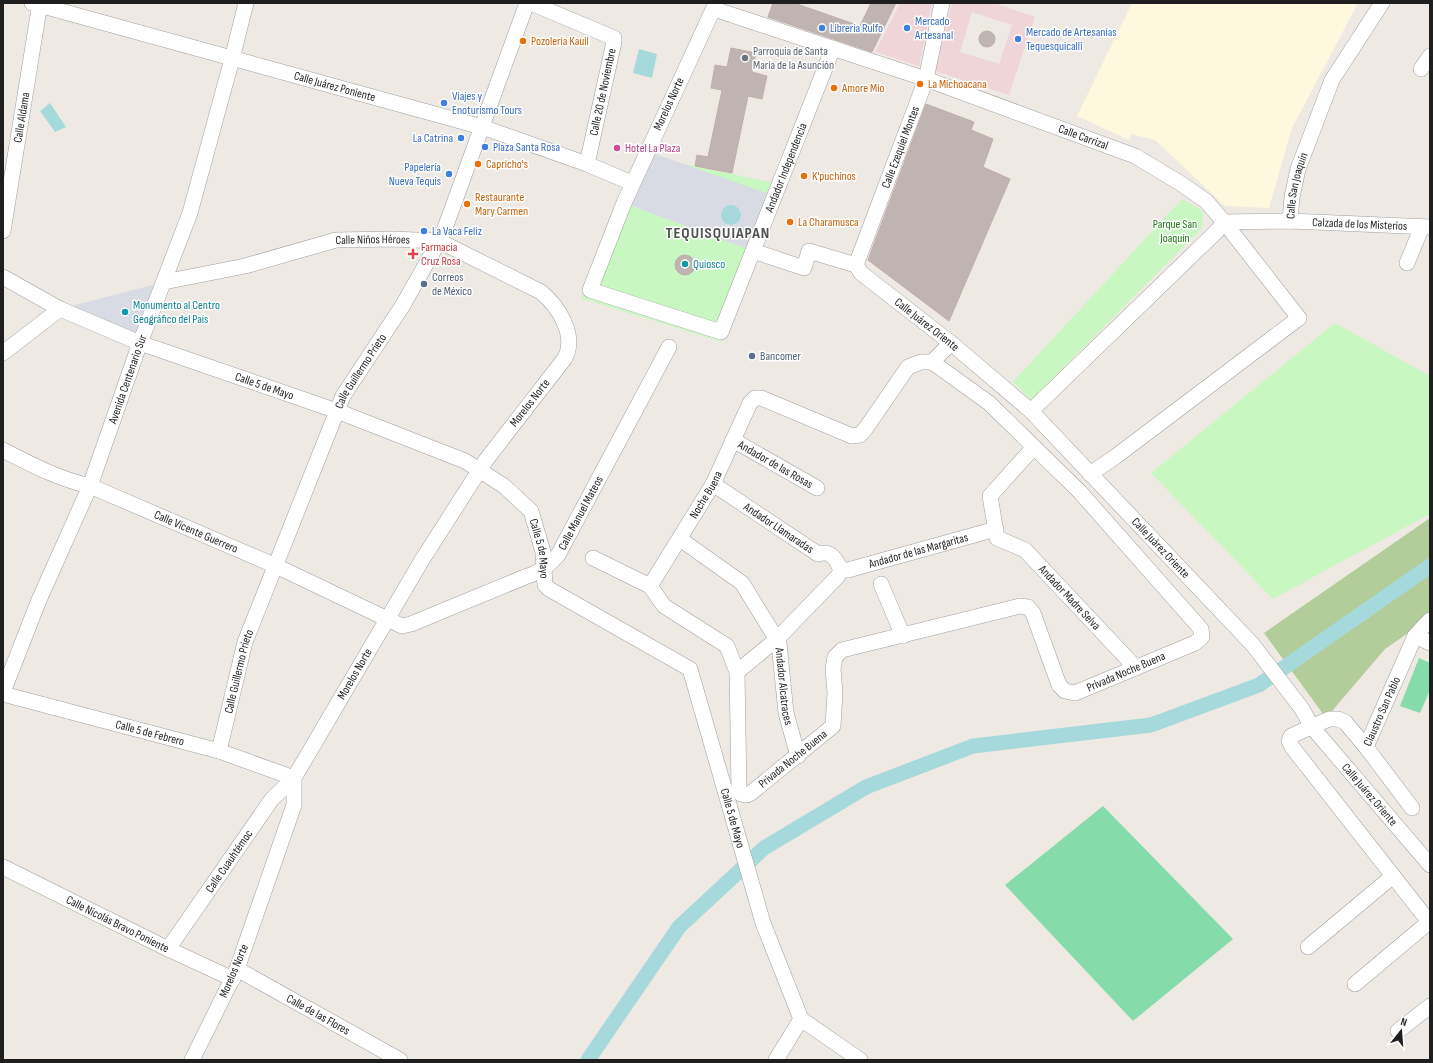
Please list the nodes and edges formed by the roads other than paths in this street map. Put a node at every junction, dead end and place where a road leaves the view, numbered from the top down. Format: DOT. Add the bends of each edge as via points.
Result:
graph roads {
  1 [pos="246,3"];
  2 [pos="526,3"];
  3 [pos="531,3"];
  4 [pos="942,3"];
  5 [pos="1382,3"];
  6 [pos="37,4"];
  7 [pos="715,6"];
  8 [pos="833,48"];
  9 [pos="1430,56"];
  10 [pos="232,58"];
  11 [pos="1421,69"];
  12 [pos="926,79"];
  13 [pos="482,127"];
  14 [pos="587,164"];
  15 [pos="632,183"];
  16 [pos="1290,221"];
  17 [pos="1224,222"];
  18 [pos="1426,227"];
  19 [pos="3,231"];
  20 [pos="439,241"];
  21 [pos="753,251"];
  22 [pos="1407,263"];
  23 [pos="856,265"];
  24 [pos="3,277"];
  25 [pos="164,282"];
  26 [pos="60,309"];
  27 [pos="563,318"];
  28 [pos="721,332"];
  29 [pos="140,343"];
  30 [pos="951,344"];
  31 [pos="670,346"];
  32 [pos="3,353"];
  33 [pos="932,362"];
  34 [pos="337,411"];
  35 [pos="1031,411"];
  36 [pos="733,440"];
  37 [pos="1034,446"];
  38 [pos="3,450"];
  39 [pos="480,471"];
  40 [pos="1090,474"];
  41 [pos="713,484"];
  42 [pos="90,486"];
  43 [pos="817,488"];
  44 [pos="996,533"];
  45 [pos="680,540"];
  46 [pos="592,558"];
  47 [pos="276,566"];
  48 [pos="544,569"];
  49 [pos="841,570"];
  50 [pos="881,584"];
  51 [pos="650,586"];
  52 [pos="387,619"];
  53 [pos="1430,620"];
  54 [pos="903,636"];
  55 [pos="1415,636"];
  56 [pos="777,639"];
  57 [pos="1430,643"];
  58 [pos="1136,668"];
  59 [pos="737,672"];
  60 [pos="3,693"];
  61 [pos="1312,727"];
  62 [pos="1366,747"];
  63 [pos="220,751"];
  64 [pos="798,756"];
  65 [pos="294,778"];
  66 [pos="1412,808"];
  67 [pos="1430,865"];
  68 [pos="3,867"];
  69 [pos="1393,876"];
  70 [pos="1429,923"];
  71 [pos="1308,946"];
  72 [pos="168,949"];
  73 [pos="235,974"];
  74 [pos="1356,984"];
  75 [pos="1430,1006"];
  76 [pos="801,1019"];
  77 [pos="1398,1031"];
  78 [pos="192,1060"];
  79 [pos="400,1060"];
  80 [pos="776,1060"];
  81 [pos="860,1060"];
  1 -- 10 [label="street, Avenida Centenario Sur"];
  2 -- 13 [label="street, Calle Guillermo Prieto"];
  3 -- 14 [label="street, Calle 20 de Noviembre" via="614,38"];
  4 -- 12 [label="street, Calle Ezequiel Montes"];
  5 -- 16 [label="street, Calle San Joaquín" via="1332,80 1298,169"];
  6 -- 10 [label="street, Calle Juárez Poniente"];
  6 -- 19 [label="street, Calle Aldama"];
  7 -- 8 [label="street, Calle Carrizal"];
  7 -- 15 [label="street, Morelos Norte"];
  8 -- 12 [label="street, Calle Carrizal"];
  8 -- 21 [label="street, Andador Independencia"];
  9 -- 11 [label="street"];
  10 -- 13 [label="street, Calle Juárez Poniente"];
  10 -- 25 [label="street, Avenida Centenario Sur" via="190,213"];
  12 -- 17 [label="street, Calle Carrizal" via="1135,156 1206,201"];
  12 -- 23 [label="street, Calle Ezequiel Montes"];
  13 -- 14 [label="street, Calle Juárez Poniente"];
  13 -- 20 [label="street, Calle Guillermo Prieto"];
  14 -- 15 [label="street, Calle Juárez Poniente"];
  15 -- 28 [label="street, Morelos Norte" via="590,290"];
  16 -- 17 [label="street, Calle San Joaquín"];
  16 -- 18 [label="street, Calzada de los Misterios"];
  17 -- 35 [label="street"];
  17 -- 40 [label="street, Calle Carrizal" via="1299,318"];
  18 -- 22 [label="street"];
  20 -- 25 [label="street, Calle Niños Héroes" via="336,240 245,266"];
  20 -- 27 [label="street, Calle Niños Héroes" via="540,292 550,299"];
  20 -- 34 [label="street, Calle Guillermo Prieto" via="403,305"];
  21 -- 23 [label="street" via="804,268 809,251"];
  21 -- 28 [label="street, Andador Independencia"];
  23 -- 30 [label="street, Calle Juárez Oriente" via="861,273"];
  24 -- 26 [label="street, Calle 5 de Mayo"];
  25 -- 29 [label="street, Avenida Centenario Sur"];
  26 -- 29 [label="street, Calle 5 de Mayo"];
  26 -- 32 [label="street"];
  27 -- 39 [label="street, Morelos Norte" via="569,341 569,350 565,358"];
  29 -- 34 [label="street, Calle 5 de Mayo"];
  29 -- 42 [label="street, Avenida Centenario Sur"];
  30 -- 33 [label="street"];
  30 -- 35 [label="street, Calle Juárez Oriente"];
  31 -- 48 [label="street, Calle Manuel Mateos" via="558,555"];
  33 -- 36 [label="street, Noche Buena" via="921,362 908,367 860,435 852,436 755,398 750,403"];
  33 -- 37 [label="street, Privada Noche Buena" via="989,403"];
  34 -- 39 [label="street, Calle 5 de Mayo" via="465,461"];
  34 -- 47 [label="street, Calle Guillermo Prieto"];
  35 -- 40 [label="street, Calle Juárez Oriente"];
  36 -- 41 [label="street, Noche Buena"];
  36 -- 43 [label="street, Andador de las Rosas"];
  37 -- 44 [label="street" via="990,496"];
  37 -- 58 [label="street, Privada Noche Buena" via="1080,492 1201,629 1202,637 1195,643"];
  38 -- 42 [label="street, Calle Vicente Guerrero" via="48,473"];
  39 -- 48 [label="street, Calle 5 de Mayo" via="504,486 531,511 543,552"];
  39 -- 52 [label="street, Morelos Norte"];
  40 -- 61 [label="street, Calle Juárez Oriente" via="1253,645 1302,709"];
  41 -- 45 [label="street, Noche Buena"];
  41 -- 49 [label="street, Andador Llamaradas" via="818,554 830,554"];
  42 -- 47 [label="street, Calle Vicente Guerrero"];
  42 -- 60 [label="street, Avenida Centenario Sur" via="39,600"];
  44 -- 49 [label="street, Andador de las Margaritas"];
  44 -- 58 [label="street, Andador Madre Selva" via="1025,550"];
  45 -- 51 [label="street, Noche Buena"];
  45 -- 56 [label="street, Andador Alcatraces" via="742,583"];
  46 -- 51 [label="street"];
  47 -- 52 [label="street, Calle Vicente Guerrero"];
  47 -- 63 [label="street, Calle Guillermo Prieto" via="245,642"];
  48 -- 52 [label="street, Calle Manuel Mateos" via="411,624 402,626"];
  48 -- 76 [label="street, Calle 5 de Mayo" via="545,585 549,589 690,669 763,923"];
  49 -- 56 [label="street"];
  50 -- 54 [label="street"];
  51 -- 59 [label="street" via="664,606 727,646"];
  52 -- 65 [label="street, Morelos Norte"];
  53 -- 55 [label="street, Claustro San Pablo"];
  54 -- 58 [label="street, Privada Noche Buena" via="1020,606 1028,607 1033,613 1059,685 1065,691 1075,693"];
  54 -- 64 [label="street, Privada Noche Buena" via="842,650 835,657 833,726"];
  55 -- 57 [label="street"];
  55 -- 62 [label="street, Claustro San Pablo"];
  56 -- 59 [label="street"];
  56 -- 64 [label="street, Andador Alcatraces" via="786,713"];
  59 -- 64 [label="street, Privada Noche Buena" via="739,789 742,794 752,793"];
  60 -- 63 [label="street, Calle 5 de Febrero"];
  61 -- 62 [label="street, Claustro San Pablo" via="1329,719 1338,719 1346,722"];
  61 -- 67 [label="street, Calle Juárez Oriente"];
  61 -- 69 [label="street, Claustro San Pablo" via="1291,736 1289,741 1292,747"];
  62 -- 66 [label="street"];
  63 -- 65 [label="street, Calle 5 de Febrero"];
  65 -- 72 [label="street, Calle Cuauhtémoc" via="272,799"];
  65 -- 73 [label="street, Morelos Norte" via="294,805"];
  68 -- 72 [label="street, Calle Nicolás Bravo Poniente"];
  69 -- 70 [label="street"];
  69 -- 71 [label="street"];
  70 -- 74 [label="street"];
  72 -- 73 [label="street, Calle Nicolás Bravo Poniente"];
  73 -- 78 [label="street, Morelos Norte"];
  73 -- 79 [label="street, Calle de las Flores"];
  75 -- 77 [label="street"];
  76 -- 80 [label="street"];
  76 -- 81 [label="street"];
}
